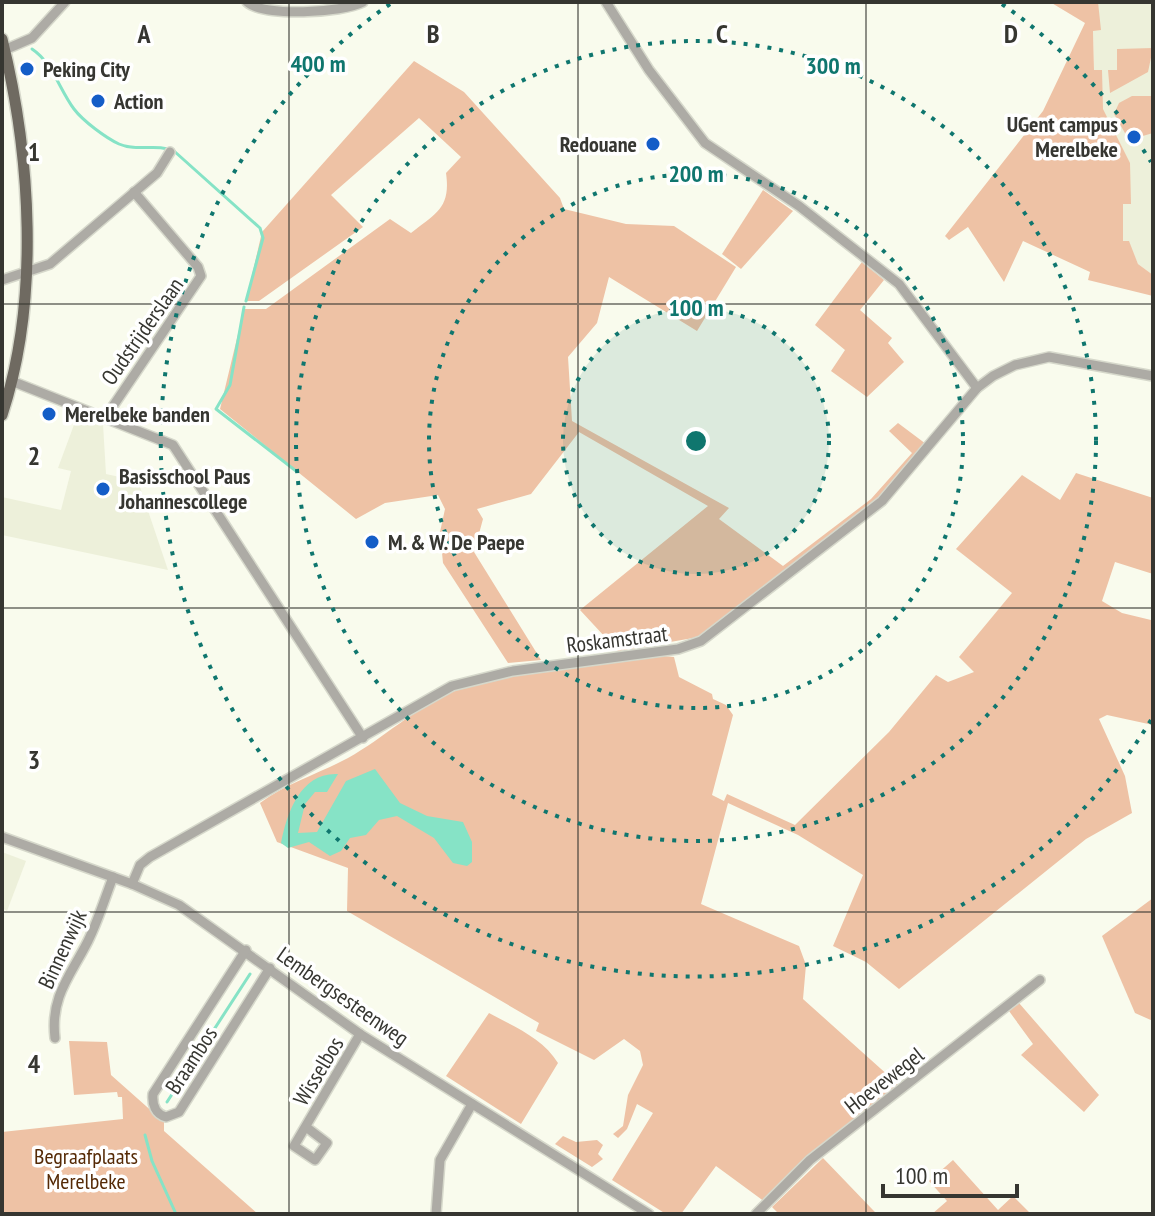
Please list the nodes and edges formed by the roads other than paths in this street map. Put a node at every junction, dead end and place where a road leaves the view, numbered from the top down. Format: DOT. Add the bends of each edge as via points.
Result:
graph roads {
  1 [pos="65,2"];
  2 [pos="247,2"];
  3 [pos="363,2"];
  4 [pos="606,2"];
  5 [pos="3,46"];
  6 [pos="170,152"];
  7 [pos="134,192"];
  8 [pos="27,273"];
  9 [pos="2,280"];
  10 [pos="1153,376"];
  11 [pos="14,382"];
  12 [pos="977,388"];
  13 [pos="2,415"];
  14 [pos="105,418"];
  15 [pos="363,738"];
  16 [pos="2,837"];
  17 [pos="113,877"];
  18 [pos="132,884"];
  19 [pos="246,950"];
  20 [pos="270,968"];
  21 [pos="1040,980"];
  22 [pos="360,1034"];
  23 [pos="55,1038"];
  24 [pos="472,1104"];
  25 [pos="306,1127"];
  26 [pos="436,1214"];
  27 [pos="649,1214"];
  28 [pos="756,1214"];
  1 -- 5 [label="street" via="32,38"];
  2 -- 3 [label="street" via="256,9 276,10 344,9"];
  4 -- 12 [label="street" via="705,143 799,206 899,284"];
  5 -- 8 [label="main road" via="19,119"];
  6 -- 7 [label="street" via="157,173"];
  7 -- 8 [label="street" via="50,264"];
  7 -- 14 [label="street, Oudstrijderslaan" via="201,276"];
  8 -- 9 [label="street"];
  8 -- 11 [label="main road"];
  10 -- 12 [label="street, Roskamstraat" via="1049,357 1006,369"];
  11 -- 13 [label="main road"];
  11 -- 14 [label="street"];
  12 -- 15 [label="street, Roskamstraat" via="882,501 701,641 678,649 472,679 423,699"];
  14 -- 15 [label="street" via="173,445 182,455"];
  15 -- 18 [label="street, Roskamstraat" via="150,857"];
  16 -- 17 [label="street, Lembergsesteenweg"];
  17 -- 18 [label="street, Lembergsesteenweg"];
  17 -- 23 [label="street, Binnenwijk" via="90,939 57,997"];
  18 -- 19 [label="street, Lembergsesteenweg" via="179,905"];
  19 -- 20 [label="street, Lembergsesteenweg"];
  19 -- 20 [label="street, Braambos" via="153,1094 159,1114 179,1112"];
  20 -- 22 [label="street, Lembergsesteenweg"];
  21 -- 28 [label="street, Hoevewegel" via="810,1160"];
  22 -- 24 [label="street, Lembergsesteenweg"];
  22 -- 25 [label="street, Wisselbos"];
  24 -- 26 [label="street" via="440,1160"];
  24 -- 27 [label="street, Lembergsesteenweg"];
}
